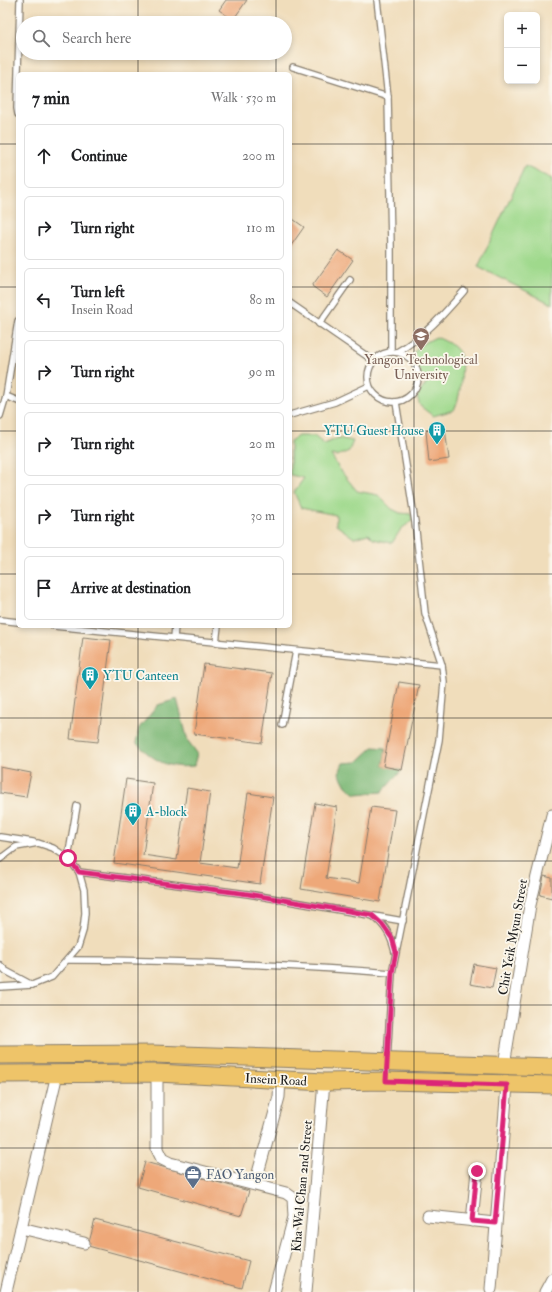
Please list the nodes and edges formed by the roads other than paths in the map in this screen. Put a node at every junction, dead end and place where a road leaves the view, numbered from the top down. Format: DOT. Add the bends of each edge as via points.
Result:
graph roads {
  1 [pos="20,0"];
  2 [pos="377,0"];
  3 [pos="20,16"];
  4 [pos="19,60"];
  5 [pos="293,67"];
  6 [pos="19,72"];
  7 [pos="388,97"];
  8 [pos="350,280"];
  9 [pos="464,291"];
  10 [pos="292,304"];
  11 [pos="319,324"];
  12 [pos="16,334"];
  13 [pos="391,351"];
  14 [pos="398,352"];
  15 [pos="374,361"];
  16 [pos="369,386"];
  17 [pos="6,396"];
  18 [pos="16,400"];
  19 [pos="396,402"];
  20 [pos="292,414"];
  21 [pos="0,416"];
  22 [pos="0,620"];
  23 [pos="16,622"];
  24 [pos="98,628"];
  25 [pos="175,628"];
  26 [pos="218,628"];
  27 [pos="174,638"];
  28 [pos="216,643"];
  29 [pos="296,651"];
  30 [pos="442,665"];
  31 [pos="282,725"];
  32 [pos="77,806"];
  33 [pos="552,815"];
  34 [pos="0,837"];
  35 [pos="38,842"];
  36 [pos="68,858"];
  37 [pos="0,859"];
  38 [pos="79,872"];
  39 [pos="372,915"];
  40 [pos="403,921"];
  41 [pos="396,952"];
  42 [pos="69,960"];
  43 [pos="0,965"];
  44 [pos="392,973"];
  45 [pos="32,985"];
  46 [pos="0,988"];
  47 [pos="0,1055"];
  48 [pos="386,1062"];
  49 [pos="504,1066"];
  50 [pos="552,1067"];
  51 [pos="157,1073"];
  52 [pos="0,1074"];
  53 [pos="56,1074"];
  54 [pos="280,1079"];
  55 [pos="386,1081"];
  56 [pos="324,1082"];
  57 [pos="507,1085"];
  58 [pos="552,1086"];
  59 [pos="477,1171"];
  60 [pos="255,1184"];
  61 [pos="428,1216"];
  62 [pos="472,1221"];
  63 [pos="495,1223"];
  64 [pos="22,1228"];
  65 [pos="84,1243"];
  66 [pos="552,1279"];
  67 [pos="491,1289"];
  68 [pos="6,1292"];
  69 [pos="274,1292"];
  70 [pos="306,1292"];
  71 [pos="545,1292"];
  1 -- 3 [label="lane"];
  2 -- 7 [label="lane"];
  4 -- 6 [label="lane"];
  5 -- 7 [label="lane"];
  7 -- 13 [label="lane"];
  8 -- 11 [label="lane"];
  9 -- 14 [label="lane" via="437,321"];
  10 -- 11 [label="lane"];
  11 -- 15 [label="lane"];
  12 -- 17 [label="lane"];
  13 -- 14 [label="lane"];
  13 -- 15 [label="lane"];
  14 -- 19 [label="lane" via="404,353 414,362 419,381 408,398"];
  15 -- 16 [label="lane" via="368,373"];
  16 -- 19 [label="lane" via="377,397"];
  16 -- 20 [label="lane" via="335,402"];
  17 -- 18 [label="lane"];
  17 -- 21 [label="lane"];
  19 -- 30 [label="lane" via="415,522 425,613"];
  22 -- 23 [label="lane"];
  24 -- 27 [label="lane"];
  25 -- 27 [label="lane"];
  26 -- 28 [label="lane"];
  27 -- 28 [label="lane"];
  28 -- 29 [label="lane"];
  29 -- 30 [label="lane"];
  29 -- 31 [label="lane"];
  30 -- 40 [label="lane" via="444,682 439,740"];
  32 -- 36 [label="lane"];
  33 -- 49 [label="street, Chit Yeik Myun Street" via="530,904"];
  34 -- 35 [label="lane"];
  35 -- 36 [label="lane"];
  35 -- 37 [label="lane" via="16,847"];
  36 -- 38 [label="lane"];
  38 -- 39 [label="lane"];
  38 -- 42 [label="lane" via="84,890 85,914 78,947"];
  39 -- 40 [label="lane"];
  39 -- 41 [label="lane" via="392,938"];
  40 -- 41 [label="lane"];
  41 -- 44 [label="lane"];
  42 -- 44 [label="lane" via="147,960 317,967"];
  42 -- 45 [label="lane" via="52,977"];
  43 -- 45 [label="lane"];
  44 -- 48 [label="lane"];
  45 -- 46 [label="lane"];
  47 -- 48 [label="main road, Insein Road" via="152,1054"];
  48 -- 49 [label="main road, Insein Road"];
  48 -- 55 [label="lane"];
  49 -- 50 [label="main road, Insein Road"];
  51 -- 53 [label="main road, Insein Road"];
  51 -- 54 [label="main road, Insein Road"];
  51 -- 60 [label="street" via="157,1149 162,1159"];
  52 -- 53 [label="main road, Insein Road"];
  53 -- 64 [label="street"];
  54 -- 56 [label="main road, Insein Road"];
  54 -- 60 [label="street" via="279,1097"];
  55 -- 56 [label="main road, Insein Road"];
  55 -- 57 [label="main road, Insein Road"];
  56 -- 70 [label="street, Kha Wal Chan 2nd Street"];
  57 -- 58 [label="main road, Insein Road"];
  57 -- 63 [label="street"];
  59 -- 62 [label="street"];
  60 -- 69 [label="street" via="286,1193 293,1198 294,1217"];
  61 -- 62 [label="street"];
  62 -- 63 [label="street"];
  63 -- 67 [label="street"];
  64 -- 65 [label="street"];
  64 -- 68 [label="street"];
  66 -- 71 [label="street"];
}
